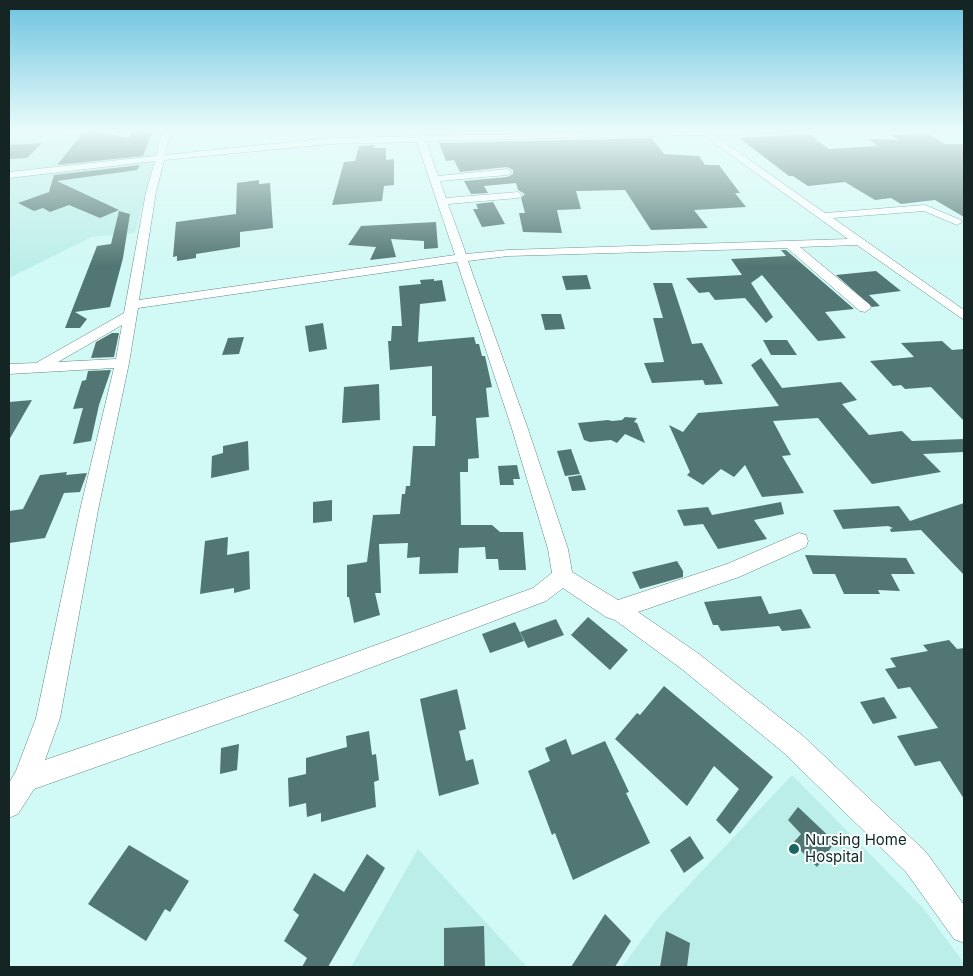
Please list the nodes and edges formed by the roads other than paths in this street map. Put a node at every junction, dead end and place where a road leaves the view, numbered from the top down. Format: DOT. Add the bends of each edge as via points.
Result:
graph roads {
  1 [pos="155,176"];
  2 [pos="435,176"];
  3 [pos="471,176"];
  4 [pos="767,176"];
  5 [pos="436,179"];
  6 [pos="518,195"];
  7 [pos="443,201"];
  8 [pos="825,216"];
  9 [pos="957,222"];
  10 [pos="862,242"];
  11 [pos="791,245"];
  12 [pos="461,258"];
  13 [pos="865,308"];
  14 [pos="132,310"];
  15 [pos="964,316"];
  16 [pos="122,363"];
  17 [pos="38,367"];
  18 [pos="9,369"];
  19 [pos="799,541"];
  20 [pos="563,577"];
  21 [pos="618,610"];
  22 [pos="26,779"];
  23 [pos="9,805"];
  24 [pos="964,930"];
  1 -- 14 [label="street"];
  2 -- 5 [label="street"];
  3 -- 5 [label="street"];
  4 -- 8 [label="street"];
  5 -- 7 [label="street"];
  6 -- 7 [label="street"];
  7 -- 12 [label="street"];
  8 -- 9 [label="street" via="925,208"];
  8 -- 10 [label="street"];
  10 -- 11 [label="street"];
  10 -- 15 [label="street"];
  11 -- 12 [label="street" via="553,251"];
  11 -- 13 [label="street"];
  12 -- 14 [label="street"];
  12 -- 20 [label="street" via="523,438 558,549"];
  14 -- 16 [label="street"];
  14 -- 17 [label="street"];
  16 -- 17 [label="street"];
  16 -- 22 [label="street" via="48,718"];
  17 -- 18 [label="street"];
  19 -- 21 [label="street" via="732,572"];
  20 -- 21 [label="street" via="613,610"];
  20 -- 22 [label="street" via="540,595 288,688"];
  21 -- 24 [label="street" via="691,662 793,744 916,862"];
  22 -- 23 [label="street"];
}
